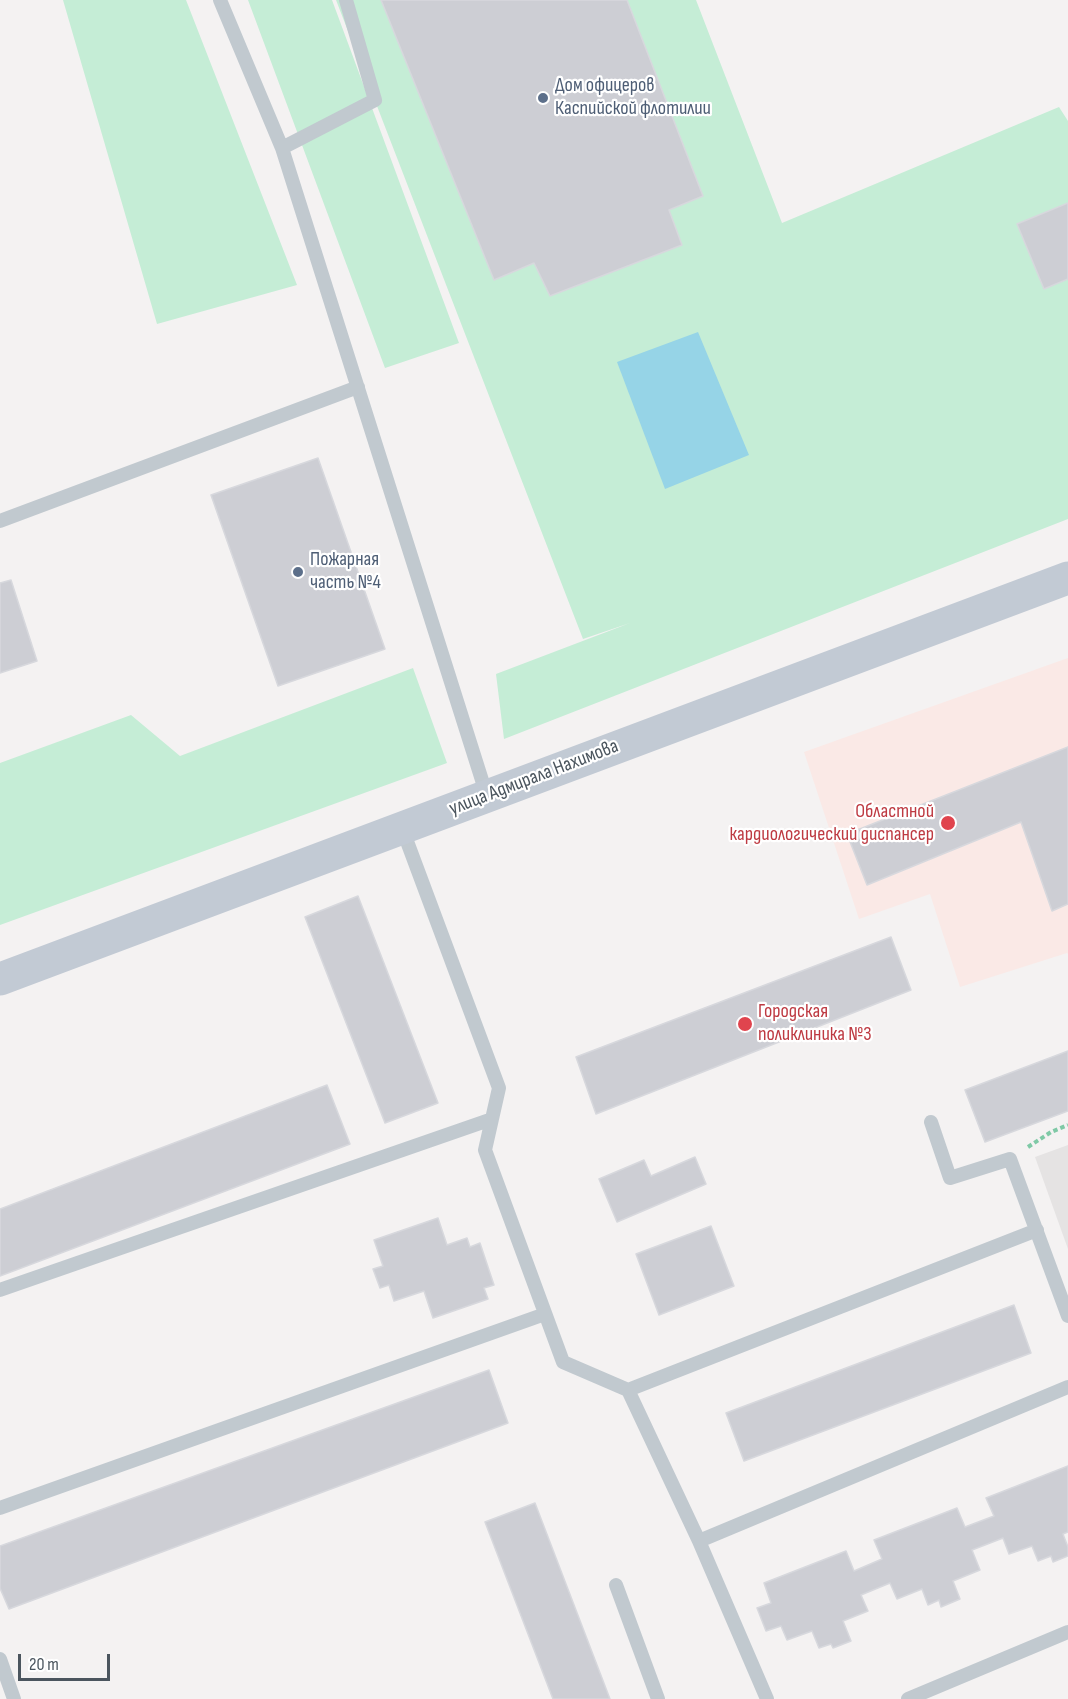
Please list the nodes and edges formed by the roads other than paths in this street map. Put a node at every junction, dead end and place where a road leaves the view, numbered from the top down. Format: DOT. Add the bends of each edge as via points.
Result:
graph roads {
  1 [pos="220,0"];
  2 [pos="346,0"];
  3 [pos="282,148"];
  4 [pos="357,387"];
  5 [pos="0,521"];
  6 [pos="1068,578"];
  7 [pos="487,796"];
  8 [pos="402,828"];
  9 [pos="0,979"];
  10 [pos="492,1119"];
  11 [pos="931,1122"];
  12 [pos="1036,1230"];
  13 [pos="0,1290"];
  14 [pos="545,1314"];
  15 [pos="1068,1316"];
  16 [pos="1068,1387"];
  17 [pos="628,1390"];
  18 [pos="0,1508"];
  19 [pos="699,1541"];
  20 [pos="616,1585"];
  21 [pos="1068,1632"];
  22 [pos="0,1659"];
  23 [pos="14,1699"];
  24 [pos="658,1699"];
  25 [pos="767,1699"];
  26 [pos="908,1699"];
  1 -- 3 [label="lane"];
  2 -- 3 [label="lane" via="375,100"];
  3 -- 4 [label="lane"];
  4 -- 5 [label="lane"];
  4 -- 7 [label="lane"];
  6 -- 7 [label="main road, улица Адмирала Нахимова"];
  7 -- 8 [label="main road, улица Адмирала Нахимова"];
  8 -- 9 [label="main road, улица Адмирала Нахимова"];
  8 -- 10 [label="lane" via="499,1088"];
  10 -- 13 [label="lane"];
  10 -- 14 [label="lane" via="485,1150"];
  11 -- 12 [label="lane" via="950,1178 1010,1159"];
  12 -- 15 [label="lane"];
  12 -- 17 [label="lane"];
  14 -- 17 [label="lane" via="563,1362"];
  14 -- 18 [label="lane"];
  16 -- 19 [label="lane"];
  17 -- 19 [label="lane"];
  19 -- 25 [label="lane"];
  20 -- 24 [label="lane"];
  21 -- 26 [label="lane"];
  22 -- 23 [label="lane"];
}
